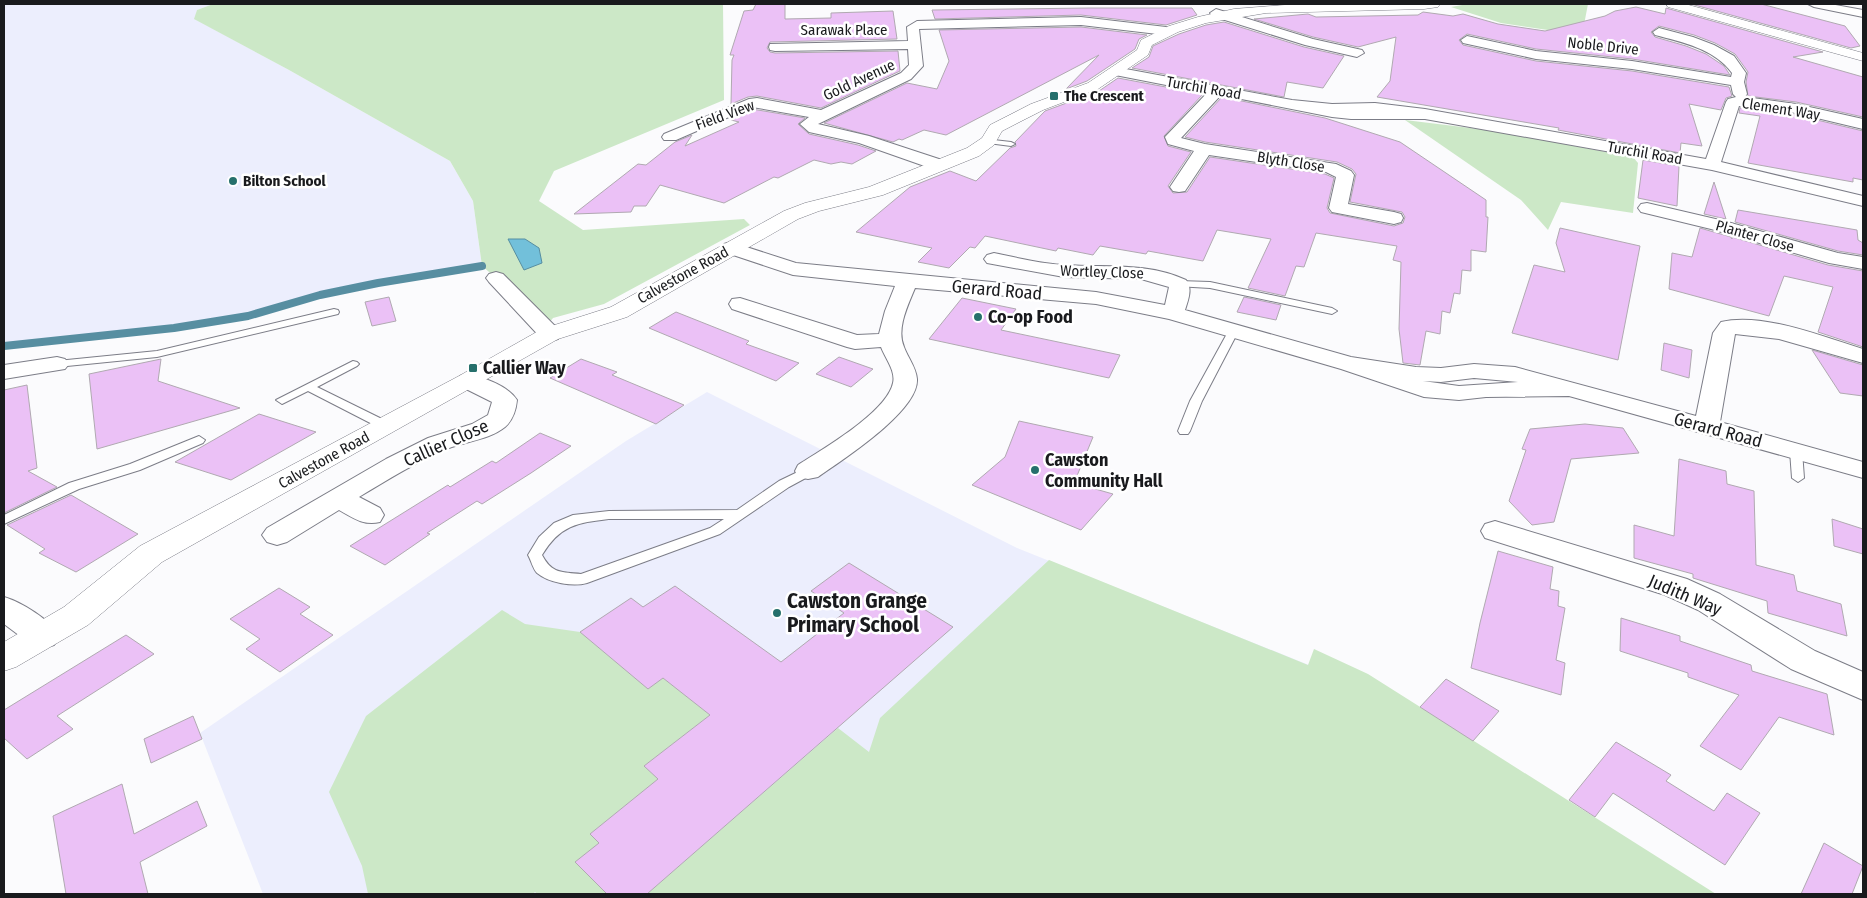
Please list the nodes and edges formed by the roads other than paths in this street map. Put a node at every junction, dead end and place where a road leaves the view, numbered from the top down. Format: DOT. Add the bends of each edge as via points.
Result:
graph roads {
  1 [pos="1434,4"];
  2 [pos="1672,4"];
  3 [pos="1814,4"];
  4 [pos="1296,5"];
  5 [pos="1399,5"];
  6 [pos="1216,13"];
  7 [pos="1863,14"];
  8 [pos="776,31"];
  9 [pos="1166,31"];
  10 [pos="1644,33"];
  11 [pos="1465,39"];
  12 [pos="914,45"];
  13 [pos="1371,47"];
  14 [pos="1863,57"];
  15 [pos="1115,71"];
  16 [pos="1737,82"];
  17 [pos="1218,90"];
  18 [pos="1748,101"];
  19 [pos="823,115"];
  20 [pos="1863,124"];
  21 [pos="686,130"];
  22 [pos="708,136"];
  23 [pos="670,137"];
  24 [pos="988,142"];
  25 [pos="1011,144"];
  26 [pos="1204,149"];
  27 [pos="939,165"];
  28 [pos="1712,165"];
  29 [pos="1179,187"];
  30 [pos="1863,201"];
  31 [pos="1647,208"];
  32 [pos="1394,218"];
  33 [pos="731,248"];
  34 [pos="994,260"];
  35 [pos="1863,263"];
  36 [pos="496,278"];
  37 [pos="907,282"];
  38 [pos="1179,284"];
  39 [pos="740,304"];
  40 [pos="1332,311"];
  41 [pos="334,312"];
  42 [pos="1173,313"];
  43 [pos="1234,330"];
  44 [pos="550,334"];
  45 [pos="890,340"];
  46 [pos="1863,356"];
  47 [pos="57,364"];
  48 [pos="354,364"];
  49 [pos="4,372"];
  50 [pos="468,381"];
  51 [pos="308,388"];
  52 [pos="282,400"];
  53 [pos="386,426"];
  54 [pos="1706,427"];
  55 [pos="1184,431"];
  56 [pos="199,440"];
  57 [pos="1796,450"];
  58 [pos="1863,470"];
  59 [pos="808,471"];
  60 [pos="1798,478"];
  61 [pos="339,498"];
  62 [pos="740,514"];
  63 [pos="370,515"];
  64 [pos="4,520"];
  65 [pos="1495,531"];
  66 [pos="277,536"];
  67 [pos="4,608"];
  68 [pos="43,636"];
  69 [pos="4,658"];
  70 [pos="1863,687"];
  1 -- 5 [label="street, Calvestone Road"];
  2 -- 14 [label="street"];
  3 -- 7 [label="street"];
  4 -- 5 [label="street, Calvestone Road" via="1368,9"];
  4 -- 6 [label="street, Calvestone Road"];
  6 -- 9 [label="street, Calvestone Road"];
  6 -- 13 [label="street" via="1354,57"];
  8 -- 12 [label="street, Sarawak Place" via="774,50"];
  9 -- 12 [label="street, Gold Avenue" via="1081,20 962,16 913,27"];
  9 -- 15 [label="street, Calvestone Road" via="1146,43 1143,52"];
  10 -- 16 [label="street, Noble Drive" via="1659,30 1728,59 1739,73"];
  11 -- 16 [label="street, Noble Drive" via="1536,55 1632,65"];
  12 -- 19 [label="street, Gold Avenue" via="916,66 906,76"];
  15 -- 17 [label="street, Turchil Road"];
  15 -- 24 [label="street, Calvestone Road" via="1093,86 1037,106 996,128"];
  16 -- 18 [label="street, Noble Drive" via="1739,92"];
  17 -- 26 [label="street, Blyth Close" via="1173,137 1174,141"];
  17 -- 28 [label="street, Turchil Road" via="1294,104 1332,108 1375,107 1426,114"];
  18 -- 20 [label="street, Clement Way"];
  18 -- 28 [label="street, Clement Way" via="1733,102"];
  19 -- 21 [label="street, Field View" via="757,102"];
  19 -- 27 [label="street, Gold Avenue" via="808,124"];
  21 -- 22 [label="street, Field View"];
  21 -- 23 [label="street, Field View"];
  24 -- 25 [label="lane"];
  24 -- 27 [label="street, Calvestone Road" via="973,152"];
  26 -- 29 [label="street"];
  26 -- 32 [label="street, Blyth Close" via="1339,171 1345,175 1338,208"];
  27 -- 33 [label="street, Calvestone Road" via="876,191 791,215"];
  28 -- 30 [label="street, Turchil Road"];
  31 -- 35 [label="street, Planter Close" via="1836,259"];
  33 -- 37 [label="street, Gerard Road" via="793,268"];
  33 -- 44 [label="street, Calvestone Road" via="619,312"];
  34 -- 38 [label="street, Wortley Close" via="1074,272 1138,271"];
  36 -- 44 [label="street"];
  37 -- 42 [label="street, Gerard Road" via="1096,298"];
  37 -- 45 [label="street" via="894,314"];
  38 -- 40 [label="lane" via="1210,285"];
  38 -- 42 [label="street"];
  39 -- 45 [label="street" via="855,342"];
  41 -- 47 [label="lane" via="157,354"];
  42 -- 43 [label="street, Gerard Road"];
  43 -- 54 [label="street, Gerard Road" via="1424,390 1459,393 1574,389"];
  43 -- 55 [label="lane" via="1196,401"];
  44 -- 50 [label="street, Calvestone Road"];
  45 -- 59 [label="street" via="900,360 905,383 894,406"];
  46 -- 54 [label="street" via="1763,328 1729,327 1724,333"];
  47 -- 49 [label="street"];
  48 -- 51 [label="lane"];
  50 -- 53 [label="street, Calvestone Road"];
  50 -- 61 [label="street, Callier Close" via="505,400 501,417 476,432 438,443"];
  51 -- 52 [label="lane"];
  51 -- 53 [label="lane"];
  53 -- 68 [label="street, Calvestone Road" via="151,554 76,616"];
  54 -- 57 [label="street, Gerard Road"];
  56 -- 64 [label="lane" via="135,467 74,486"];
  57 -- 58 [label="street, Gerard Road"];
  57 -- 60 [label="lane"];
  59 -- 62 [label="lane"];
  61 -- 63 [label="street"];
  61 -- 66 [label="street, Callier Close"];
  62 -- 62 [label="lane" via="578,518 559,526 534,555 542,569 556,577 582,579 715,531"];
  65 -- 70 [label="street, Judith Way" via="1676,587 1709,602 1803,660"];
  67 -- 68 [label="street"];
  68 -- 69 [label="street, Calvestone Road"];
}
